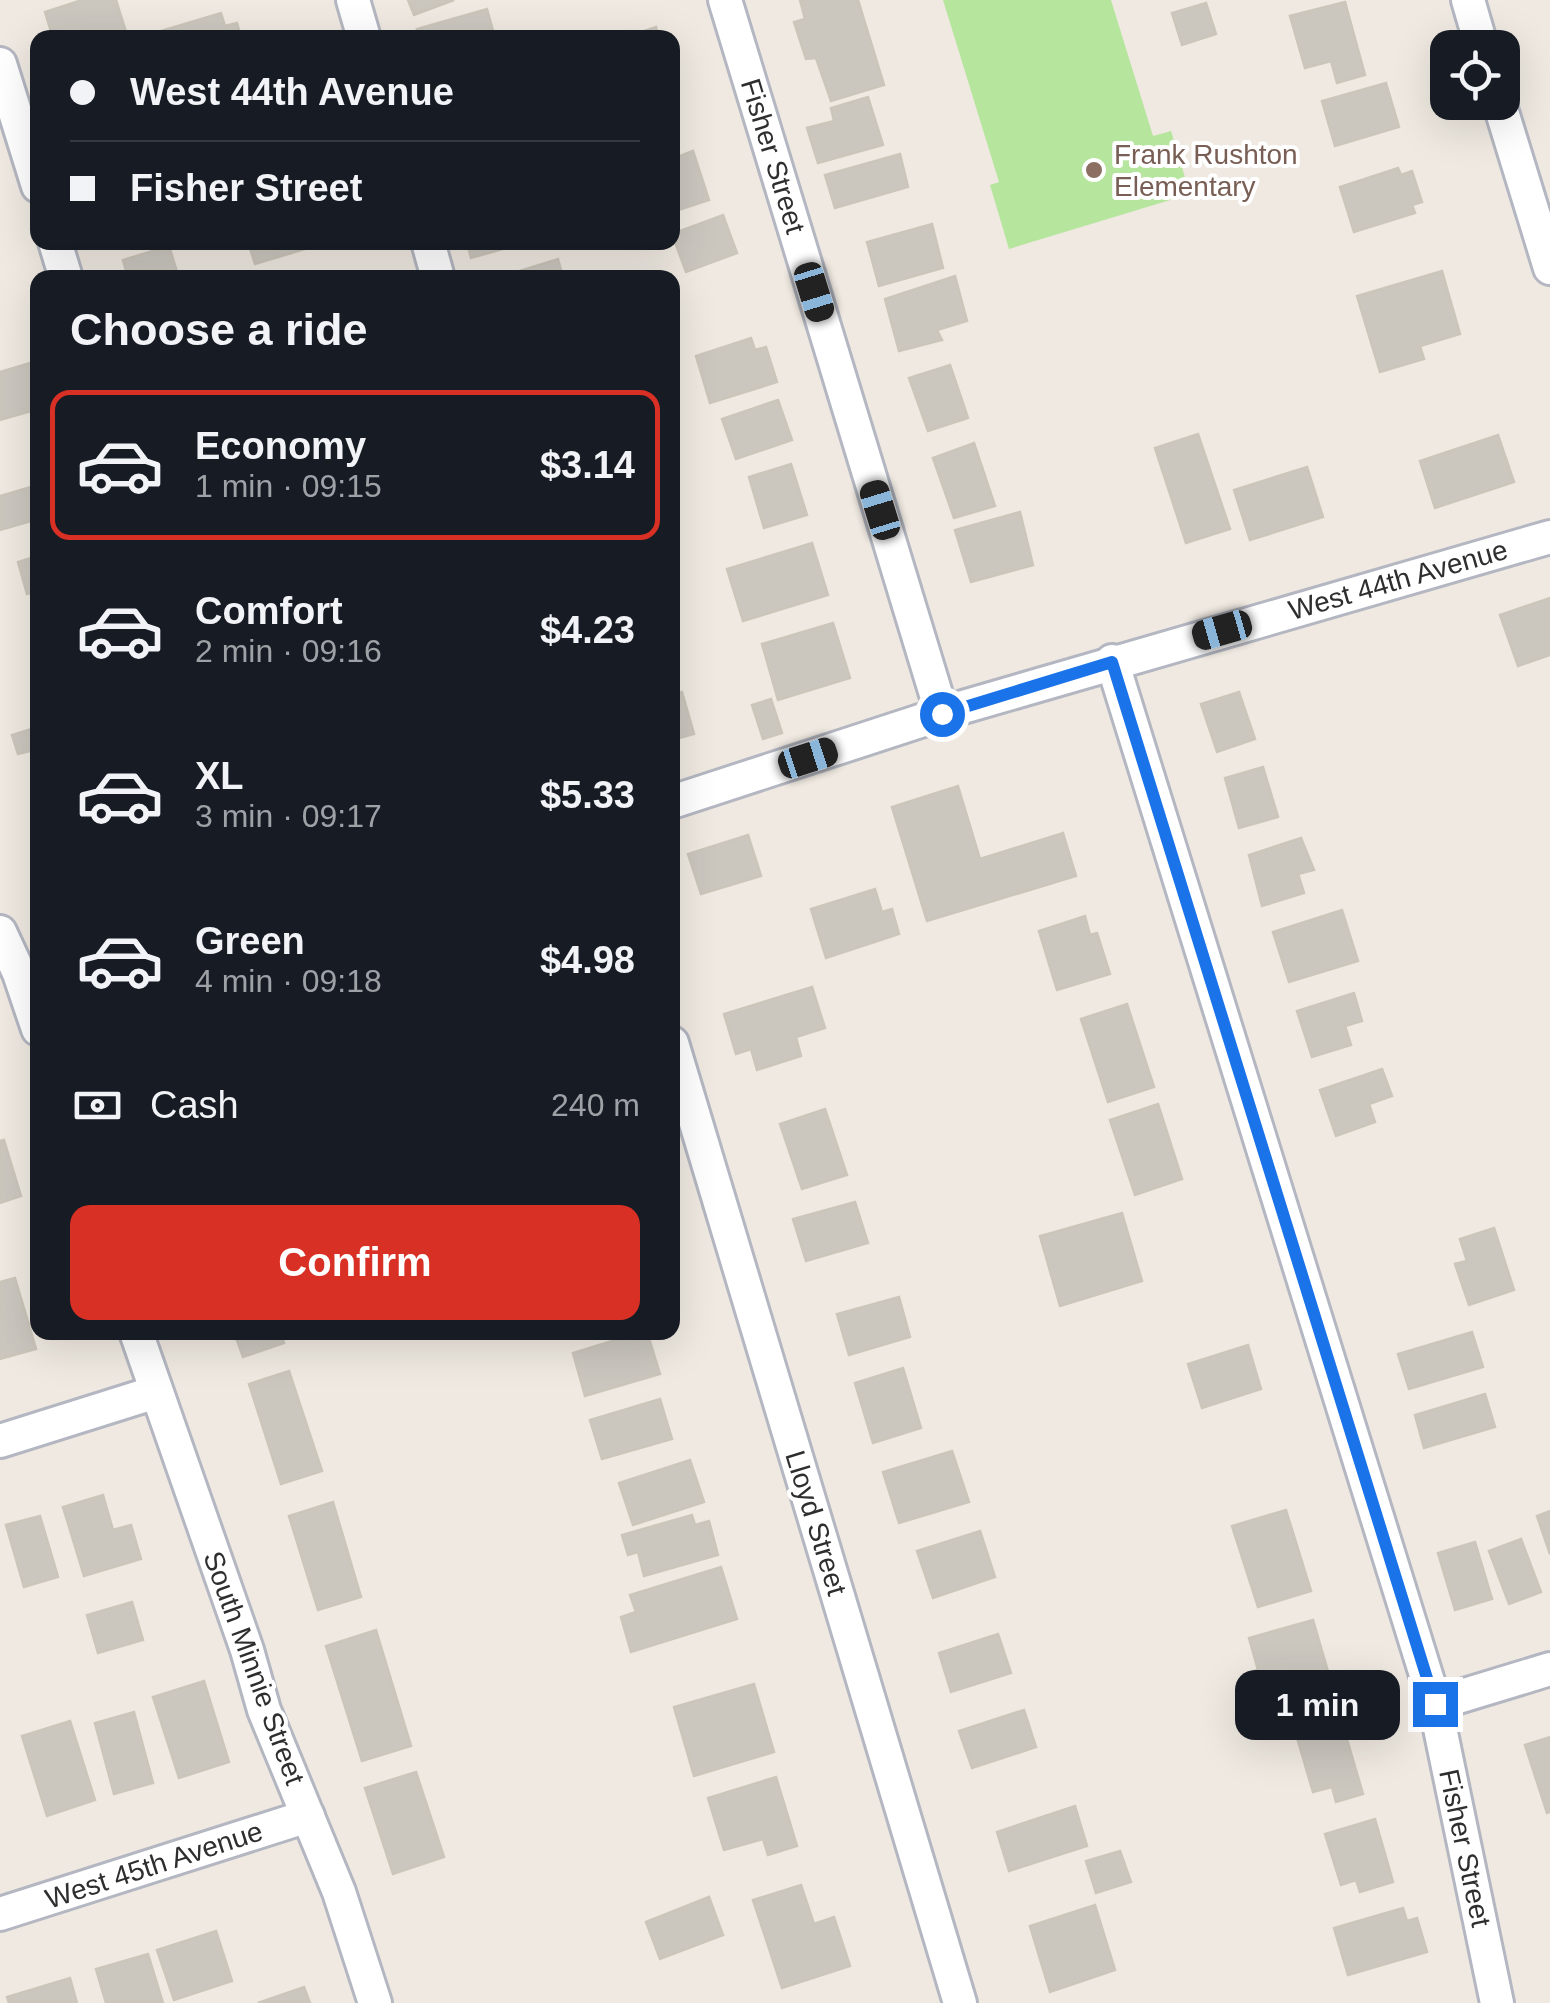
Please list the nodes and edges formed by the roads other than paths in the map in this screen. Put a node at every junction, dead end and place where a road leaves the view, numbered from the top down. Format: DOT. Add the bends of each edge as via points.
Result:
graph roads {
  1 [pos="353,0"];
  2 [pos="725,0"];
  3 [pos="1468,0"];
  4 [pos="362,30"];
  5 [pos="1477,30"];
  6 [pos="0,64"];
  7 [pos="1505,120"];
  8 [pos="30,160"];
  9 [pos="1550,268"];
  10 [pos="1550,537"];
  11 [pos="1112,662"];
  12 [pos="942,714"];
  13 [pos="680,799"];
  14 [pos="0,932"];
  15 [pos="19,975"];
  16 [pos="30,1006"];
  17 [pos="680,1070"];
  18 [pos="139,1340"];
  19 [pos="156,1392"];
  20 [pos="0,1441"];
  21 [pos="1550,1668"];
  22 [pos="1435,1704"];
  23 [pos="308,1816"];
  24 [pos="0,1914"];
  25 [pos="375,2003"];
  26 [pos="960,2003"];
  27 [pos="1497,2003"];
  1 -- 4 [label="street"];
  2 -- 12 [label="street, Fisher Street"];
  3 -- 5 [label="street"];
  6 -- 8 [label="street"];
  7 -- 9 [label="street"];
  10 -- 11 [label="street, West 44th Avenue"];
  11 -- 12 [label="street, West 44th Avenue"];
  11 -- 22 [label="street, Fisher Street"];
  12 -- 13 [label="street, West 44th Avenue"];
  14 -- 15 [label="street"];
  15 -- 16 [label="street"];
  17 -- 26 [label="street, Lloyd Street"];
  18 -- 19 [label="street, South Minnie Street"];
  19 -- 20 [label="street"];
  19 -- 23 [label="street, South Minnie Street" via="264,1710"];
  21 -- 22 [label="street"];
  22 -- 27 [label="street, Fisher Street"];
  23 -- 24 [label="street, West 45th Avenue"];
  23 -- 25 [label="street, South Minnie Street"];
}
